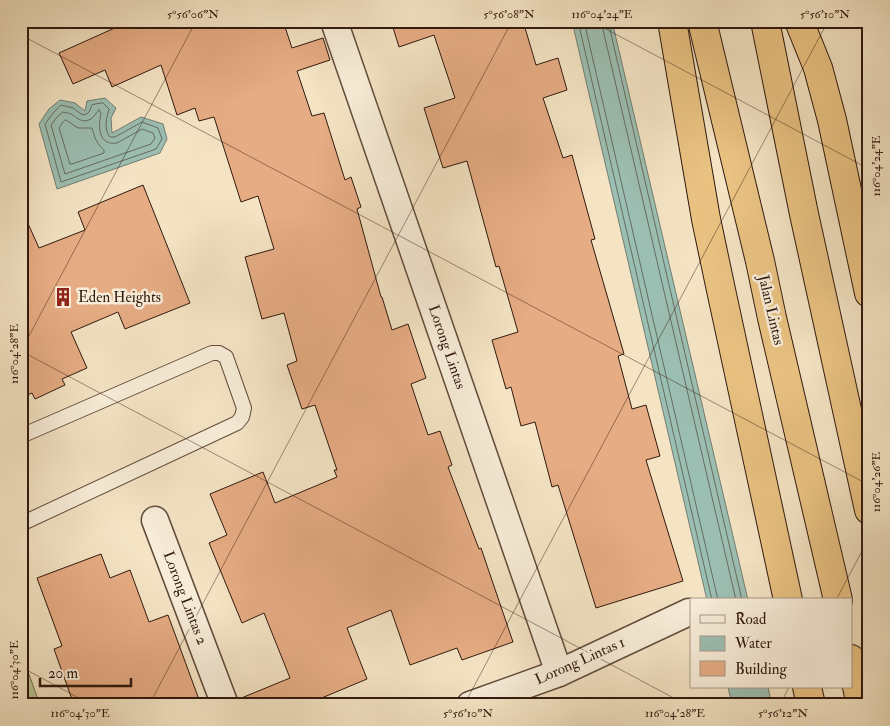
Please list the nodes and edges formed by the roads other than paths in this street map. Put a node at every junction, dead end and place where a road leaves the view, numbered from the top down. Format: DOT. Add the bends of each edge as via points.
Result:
graph roads {
  1 [pos="334,21"];
  2 [pos="672,21"];
  3 [pos="702,21"];
  4 [pos="765,21"];
  5 [pos="799,21"];
  6 [pos="869,293"];
  7 [pos="21,436"];
  8 [pos="869,510"];
  9 [pos="155,520"];
  10 [pos="21,524"];
  11 [pos="788,598"];
  12 [pos="838,598"];
  13 [pos="689,612"];
  14 [pos="852,664"];
  15 [pos="559,673"];
  16 [pos="807,688"];
  17 [pos="225,705"];
  18 [pos="470,705"];
  19 [pos="810,705"];
  20 [pos="861,705"];
  1 -- 15 [label="street, Lorong Lintas"];
  2 -- 11 [label="highway" via="710,236"];
  3 -- 12 [label="highway, Jalan Lintas"];
  4 -- 8 [label="highway"];
  5 -- 6 [label="highway" via="818,68 832,120"];
  7 -- 10 [label="lane" via="212,354 220,353 226,357 244,408 237,423"];
  9 -- 17 [label="street, Lorong Lintas 2"];
  13 -- 15 [label="street, Lorong Lintas 1"];
  14 -- 20 [label="highway"];
  15 -- 18 [label="street, Lorong Lintas 1"];
  16 -- 19 [label="highway"];
}
